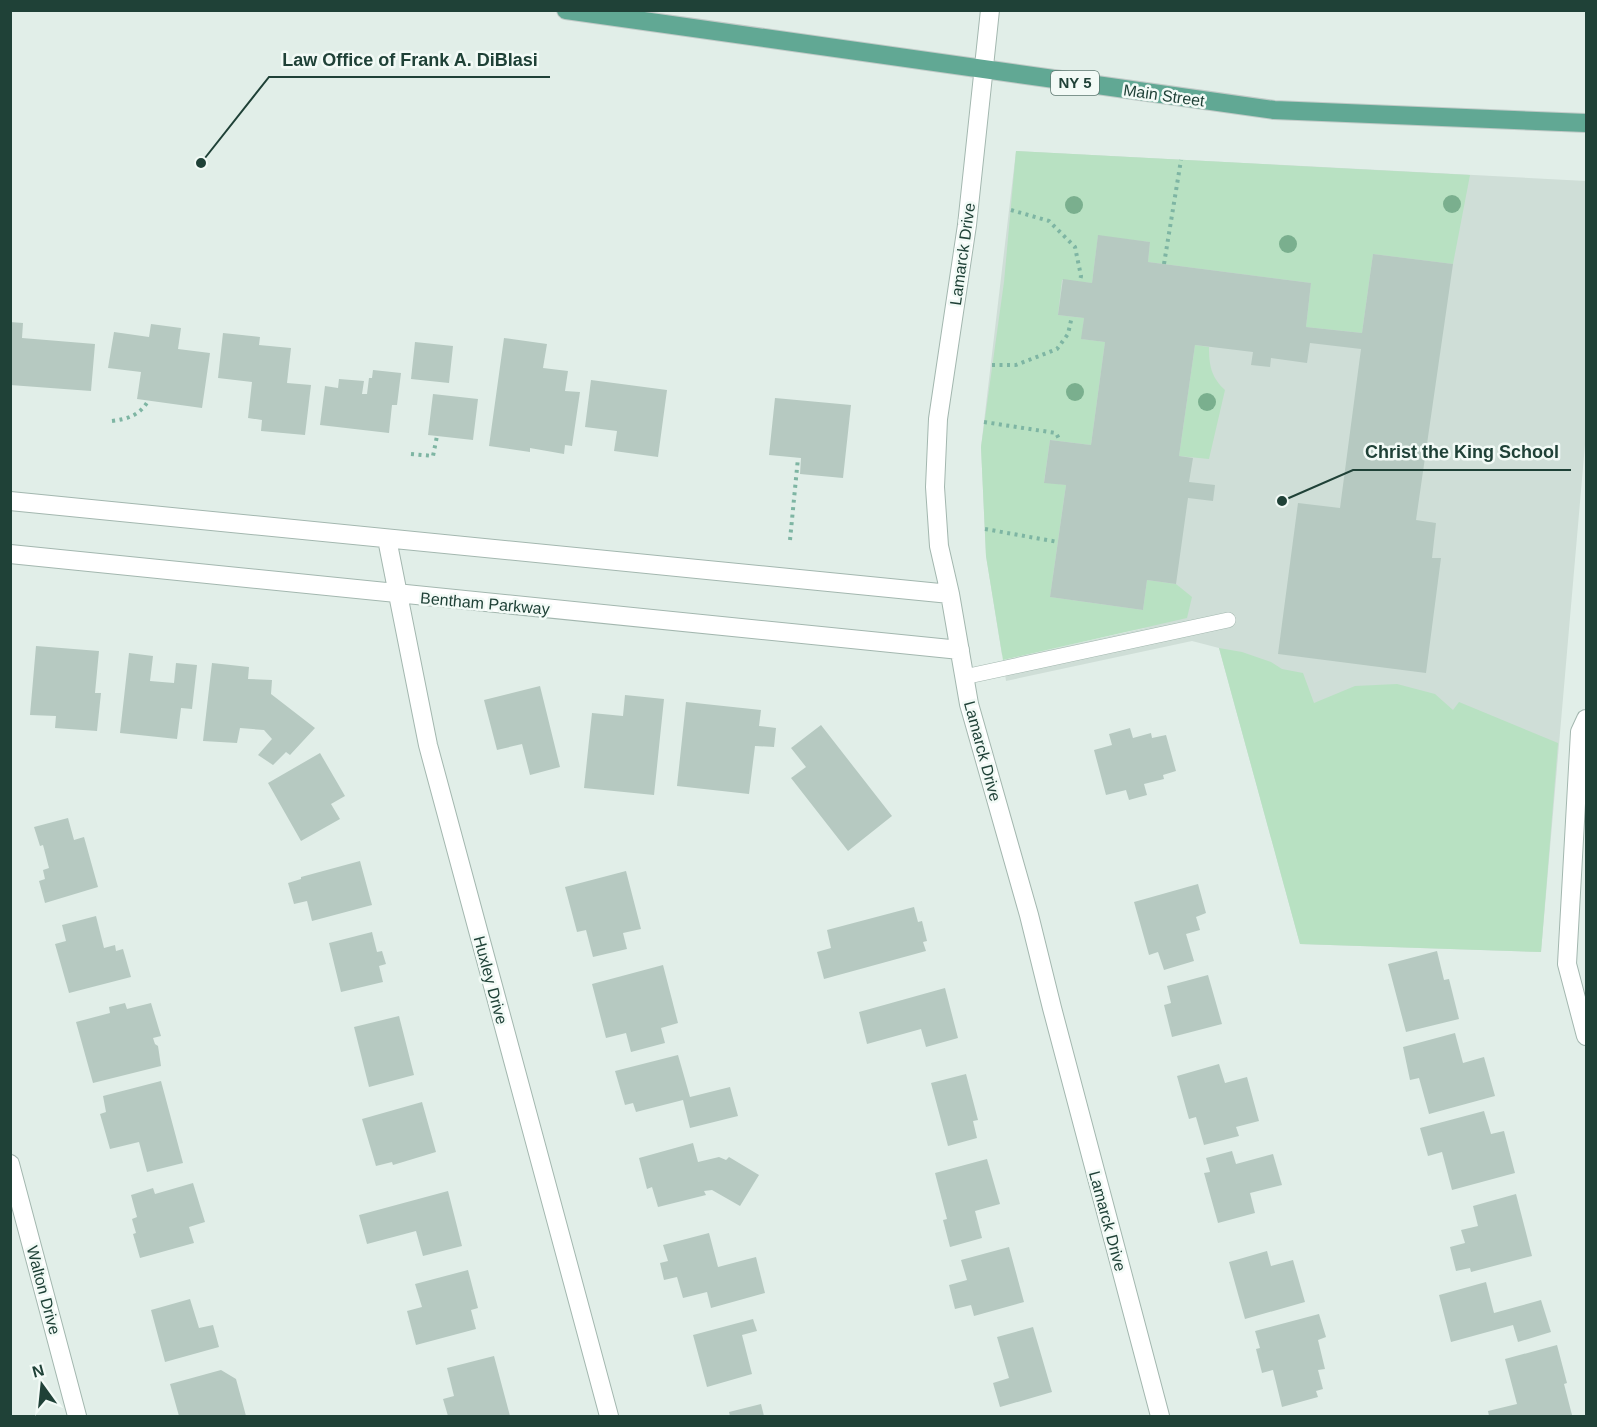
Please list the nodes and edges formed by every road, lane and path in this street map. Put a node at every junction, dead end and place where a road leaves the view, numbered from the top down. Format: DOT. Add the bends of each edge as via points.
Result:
graph roads {
  1 [pos="566,10"];
  2 [pos="990,10"];
  3 [pos="982,70"];
  4 [pos="1587,123"];
  5 [pos="1181,160"];
  6 [pos="1011,210"];
  7 [pos="1164,264"];
  8 [pos="1080,281"];
  9 [pos="1072,316"];
  10 [pos="992,365"];
  11 [pos="148,401"];
  12 [pos="112,421"];
  13 [pos="984,422"];
  14 [pos="437,436"];
  15 [pos="1060,441"];
  16 [pos="411,454"];
  17 [pos="798,458"];
  18 [pos="10,501"];
  19 [pos="985,529"];
  20 [pos="387,539"];
  21 [pos="790,540"];
  22 [pos="1058,542"];
  23 [pos="10,554"];
  24 [pos="950,594"];
  25 [pos="398,595"];
  26 [pos="1228,620"];
  27 [pos="960,650"];
  28 [pos="964,676"];
  29 [pos="1587,719"];
  30 [pos="1587,1036"];
  31 [pos="10,1164"];
  32 [pos="77,1416"];
  33 [pos="609,1416"];
  34 [pos="1160,1416"];
  1 -- 3 [label="main road, Main Street / NY 5"];
  2 -- 3 [label="street, Lamarck Drive"];
  3 -- 4 [label="main road, Main Street / NY 5" via="1274,110"];
  3 -- 24 [label="street, Lamarck Drive" via="967,225 938,419 935,487 939,546"];
  5 -- 7 [label="path"];
  6 -- 8 [label="path" via="1049,221 1075,247"];
  9 -- 10 [label="path" via="1068,334 1057,349 1016,365"];
  11 -- 12 [label="path" via="134,416"];
  13 -- 15 [label="path" via="1056,433"];
  14 -- 16 [label="path" via="433,456"];
  17 -- 21 [label="path"];
  18 -- 20 [label="street"];
  19 -- 22 [label="path"];
  20 -- 24 [label="street"];
  20 -- 25 [label="street, Huxley Drive"];
  23 -- 25 [label="street, Bentham Parkway"];
  24 -- 27 [label="street, Lamarck Drive"];
  25 -- 27 [label="street, Bentham Parkway"];
  25 -- 33 [label="street, Huxley Drive" via="428,745"];
  26 -- 28 [label="lane"];
  27 -- 28 [label="street, Lamarck Drive"];
  28 -- 34 [label="street, Lamarck Drive"];
  29 -- 30 [label="street" via="1580,732 1567,964"];
  31 -- 32 [label="street, Walton Drive"];
}
